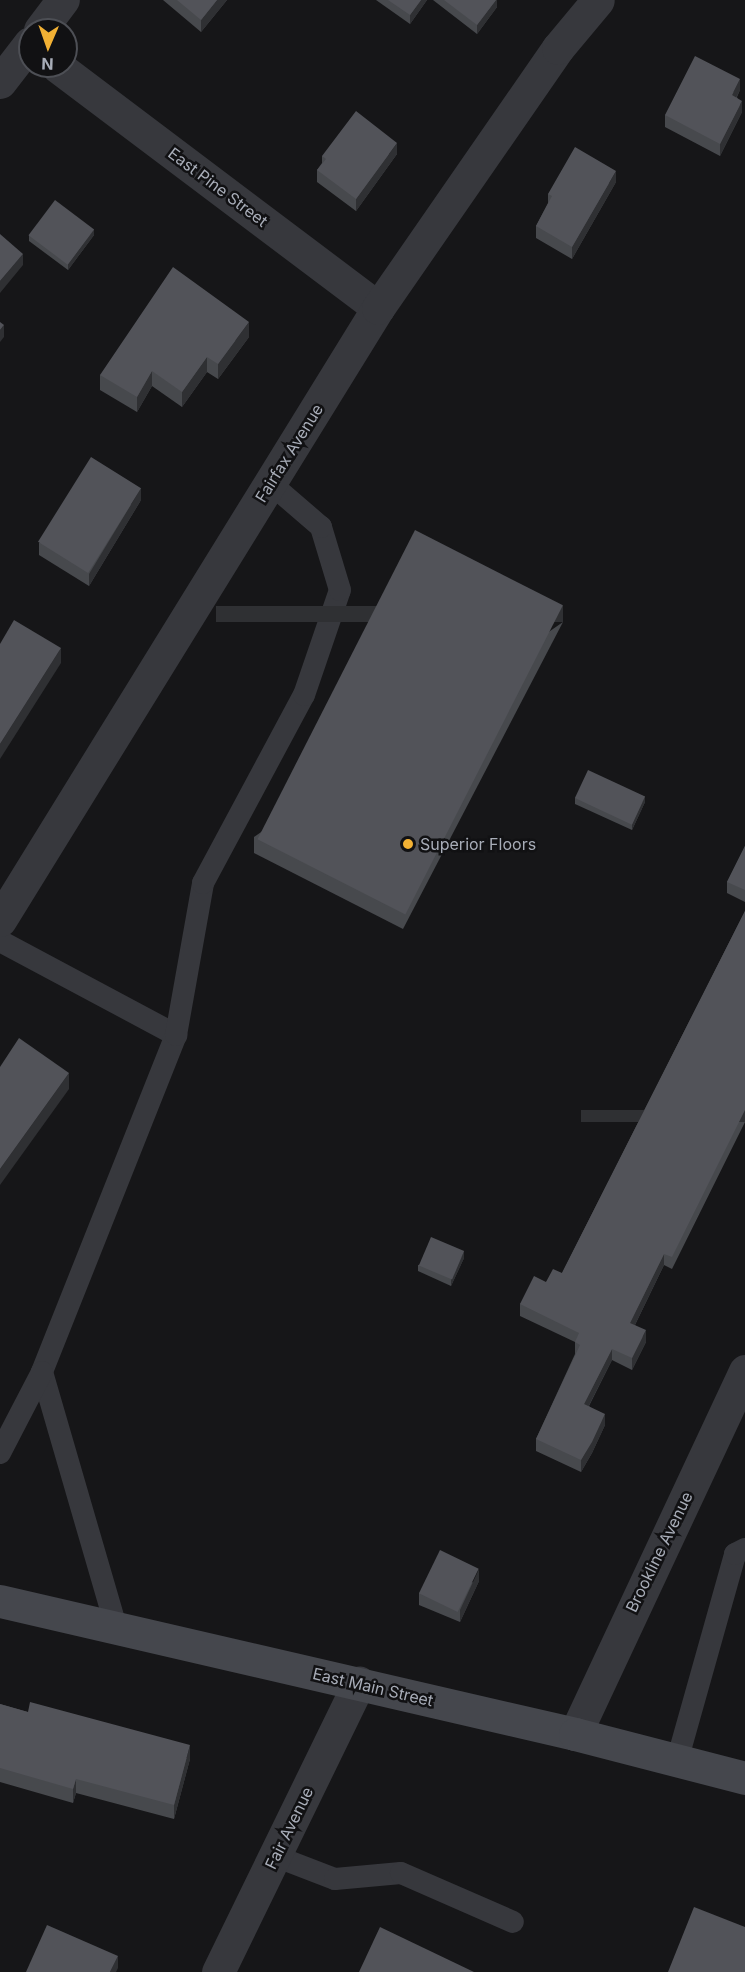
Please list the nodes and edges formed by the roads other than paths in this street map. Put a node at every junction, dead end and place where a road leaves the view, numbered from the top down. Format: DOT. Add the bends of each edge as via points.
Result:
graph roads {
  1 [pos="63,0"];
  2 [pos="598,0"];
  3 [pos="49,18"];
  4 [pos="18,59"];
  5 [pos="73,78"];
  6 [pos="0,82"];
  7 [pos="378,308"];
  8 [pos="270,483"];
  9 [pos="0,920"];
  10 [pos="0,941"];
  11 [pos="176,1035"];
  12 [pos="745,1371"];
  13 [pos="42,1372"];
  14 [pos="0,1453"];
  15 [pos="745,1548"];
  16 [pos="0,1601"];
  17 [pos="116,1627"];
  18 [pos="358,1683"];
  19 [pos="575,1734"];
  20 [pos="677,1761"];
  21 [pos="745,1778"];
  22 [pos="275,1856"];
  23 [pos="513,1922"];
  24 [pos="218,1972"];
  1 -- 3 [label="street"];
  2 -- 7 [label="street, Fairfax Avenue" via="558,48"];
  4 -- 6 [label="street"];
  5 -- 7 [label="street, East Pine Street"];
  7 -- 8 [label="street, Fairfax Avenue"];
  8 -- 9 [label="street, Fairfax Avenue"];
  8 -- 11 [label="lane" via="321,527 340,590 304,695 203,883"];
  10 -- 11 [label="lane"];
  11 -- 13 [label="lane"];
  12 -- 19 [label="street, Brookline Avenue"];
  13 -- 14 [label="lane"];
  13 -- 17 [label="lane"];
  15 -- 20 [label="lane" via="735,1554"];
  16 -- 17 [label="main road, East Main Street"];
  17 -- 18 [label="main road, East Main Street"];
  18 -- 19 [label="main road, East Main Street"];
  18 -- 22 [label="street, Fair Avenue"];
  19 -- 20 [label="main road, East Main Street"];
  20 -- 21 [label="main road, East Main Street"];
  22 -- 23 [label="lane" via="335,1879 401,1873"];
  22 -- 24 [label="street, Fair Avenue"];
}
